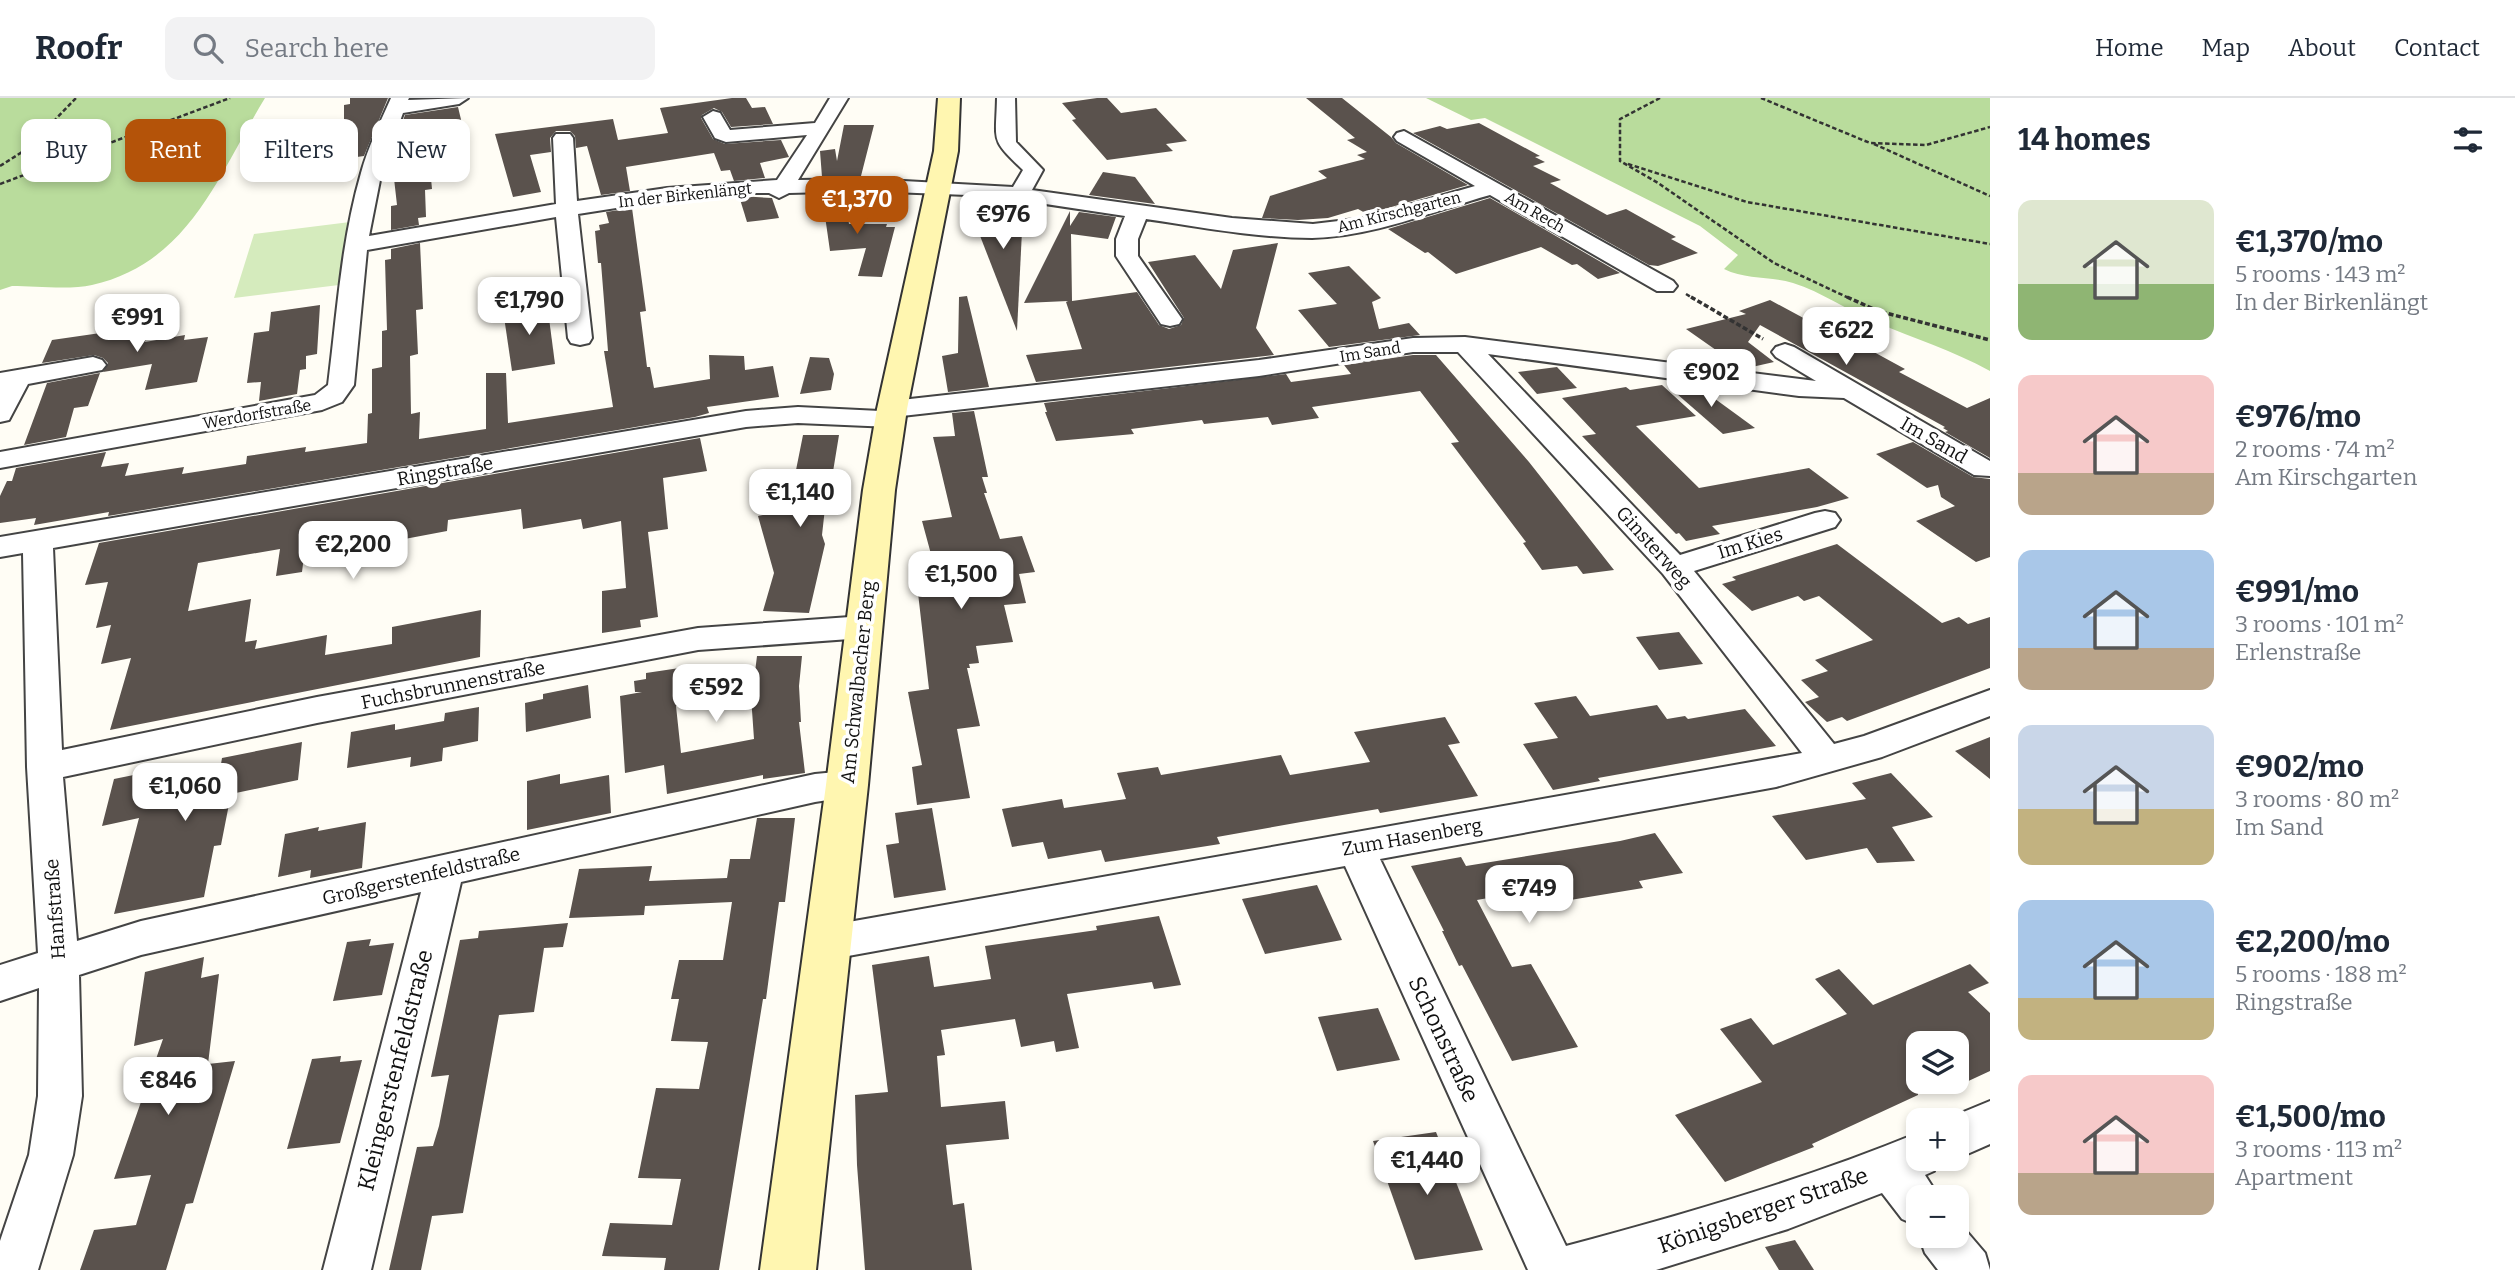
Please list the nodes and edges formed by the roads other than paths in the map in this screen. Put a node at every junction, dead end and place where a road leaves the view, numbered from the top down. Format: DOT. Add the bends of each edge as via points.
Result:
graph roads {
  1 [pos="459,98"];
  2 [pos="839,98"];
  3 [pos="949,98"];
  4 [pos="1006,98"];
  5 [pos="398,103"];
  6 [pos="713,117"];
  7 [pos="822,128"];
  8 [pos="1404,137"];
  9 [pos="563,138"];
  10 [pos="937,188"];
  11 [pos="1492,188"];
  12 [pos="780,189"];
  13 [pos="1020,193"];
  14 [pos="1138,212"];
  15 [pos="567,213"];
  16 [pos="358,245"];
  17 [pos="1665,286"];
  18 [pos="1170,319"];
  19 [pos="580,338"];
  20 [pos="1465,344"];
  21 [pos="1785,352"];
  22 [pos="93,365"];
  23 [pos="9,380"];
  24 [pos="1847,390"];
  25 [pos="0,414"];
  26 [pos="891,414"];
  27 [pos="0,460"];
  28 [pos="1984,469"];
  29 [pos="1825,520"];
  30 [pos="38,542"];
  31 [pos="0,547"];
  32 [pos="1674,566"];
  33 [pos="864,627"];
  34 [pos="1990,703"];
  35 [pos="1828,761"];
  36 [pos="45,767"];
  37 [pos="847,785"];
  38 [pos="1354,847"];
  39 [pos="445,871"];
  40 [pos="826,943"];
  41 [pos="59,963"];
  42 [pos="0,983"];
  43 [pos="1990,1122"];
  44 [pos="1969,1132"];
  45 [pos="1905,1161"];
  46 [pos="1912,1185"];
  47 [pos="1951,1248"];
  48 [pos="14,1270"];
  49 [pos="346,1270"];
  50 [pos="788,1270"];
  51 [pos="1552,1270"];
  52 [pos="1566,1270"];
  53 [pos="1968,1270"];
  1 -- 5 [label="street"];
  2 -- 7 [label="street"];
  3 -- 10 [label="main road, Am Schwalbacher Berg" via="946,151"];
  4 -- 13 [label="street" via="1006,142 1033,170"];
  5 -- 16 [label="street, Werdorfstraße" via="380,143"];
  6 -- 7 [label="street" via="726,136"];
  7 -- 12 [label="street"];
  8 -- 11 [label="street, Am Rech"];
  9 -- 15 [label="street"];
  10 -- 12 [label="street, In der Birkenlängt"];
  10 -- 13 [label="street, Am Kirschgarten"];
  10 -- 26 [label="main road, Am Schwalbacher Berg"];
  11 -- 14 [label="street, Am Kirschgarten" via="1366,224 1313,231 1271,230"];
  11 -- 17 [label="street, Am Rech"];
  12 -- 15 [label="street, In der Birkenlängt"];
  13 -- 14 [label="street, Am Kirschgarten"];
  14 -- 18 [label="street" via="1127,236 1127,256"];
  15 -- 16 [label="street, In der Birkenlängt" via="395,243"];
  15 -- 19 [label="street"];
  16 -- 27 [label="street, Werdorfstraße" via="341,385 333,396 322,402"];
  20 -- 24 [label="street, Im Sand" via="1799,388"];
  20 -- 26 [label="street, Im Sand" via="1413,345"];
  20 -- 32 [label="street, Ginsterweg"];
  21 -- 24 [label="street, Im Sand"];
  22 -- 23 [label="street"];
  23 -- 25 [label="street"];
  24 -- 28 [label="street, Im Sand"];
  26 -- 30 [label="street, Ringstraße" via="746,419"];
  26 -- 33 [label="main road, Am Schwalbacher Berg"];
  29 -- 32 [label="street, Im Kies"];
  30 -- 31 [label="street, Ringstraße"];
  30 -- 36 [label="street, Hanfstraße"];
  32 -- 35 [label="street, Ginsterweg"];
  33 -- 36 [label="street, Fuchsbrunnenstraße" via="698,639 317,710"];
  33 -- 37 [label="main road, Am Schwalbacher Berg"];
  34 -- 35 [label="street, Zum Hasenberg"];
  35 -- 38 [label="street, Zum Hasenberg"];
  36 -- 41 [label="street, Hanfstraße"];
  37 -- 39 [label="street, Großgerstenfeldstraße" via="815,788"];
  37 -- 40 [label="main road, Am Schwalbacher Berg"];
  38 -- 40 [label="street, Zum Hasenberg"];
  38 -- 51 [label="street, Schonstraße"];
  39 -- 41 [label="street, Großgerstenfeldstraße" via="141,938"];
  39 -- 49 [label="street, Kleingerstenfeldstraße"];
  40 -- 50 [label="main road, Am Schwalbacher Berg"];
  41 -- 42 [label="street, Großgerstenfeldstraße"];
  41 -- 48 [label="street, Hanfstraße" via="60,1096 53,1143"];
  43 -- 44 [label="street"];
  45 -- 46 [label="street"];
  45 -- 52 [label="street, Königsberger Straße" via="1751,1220"];
  47 -- 53 [label="street"];
}
